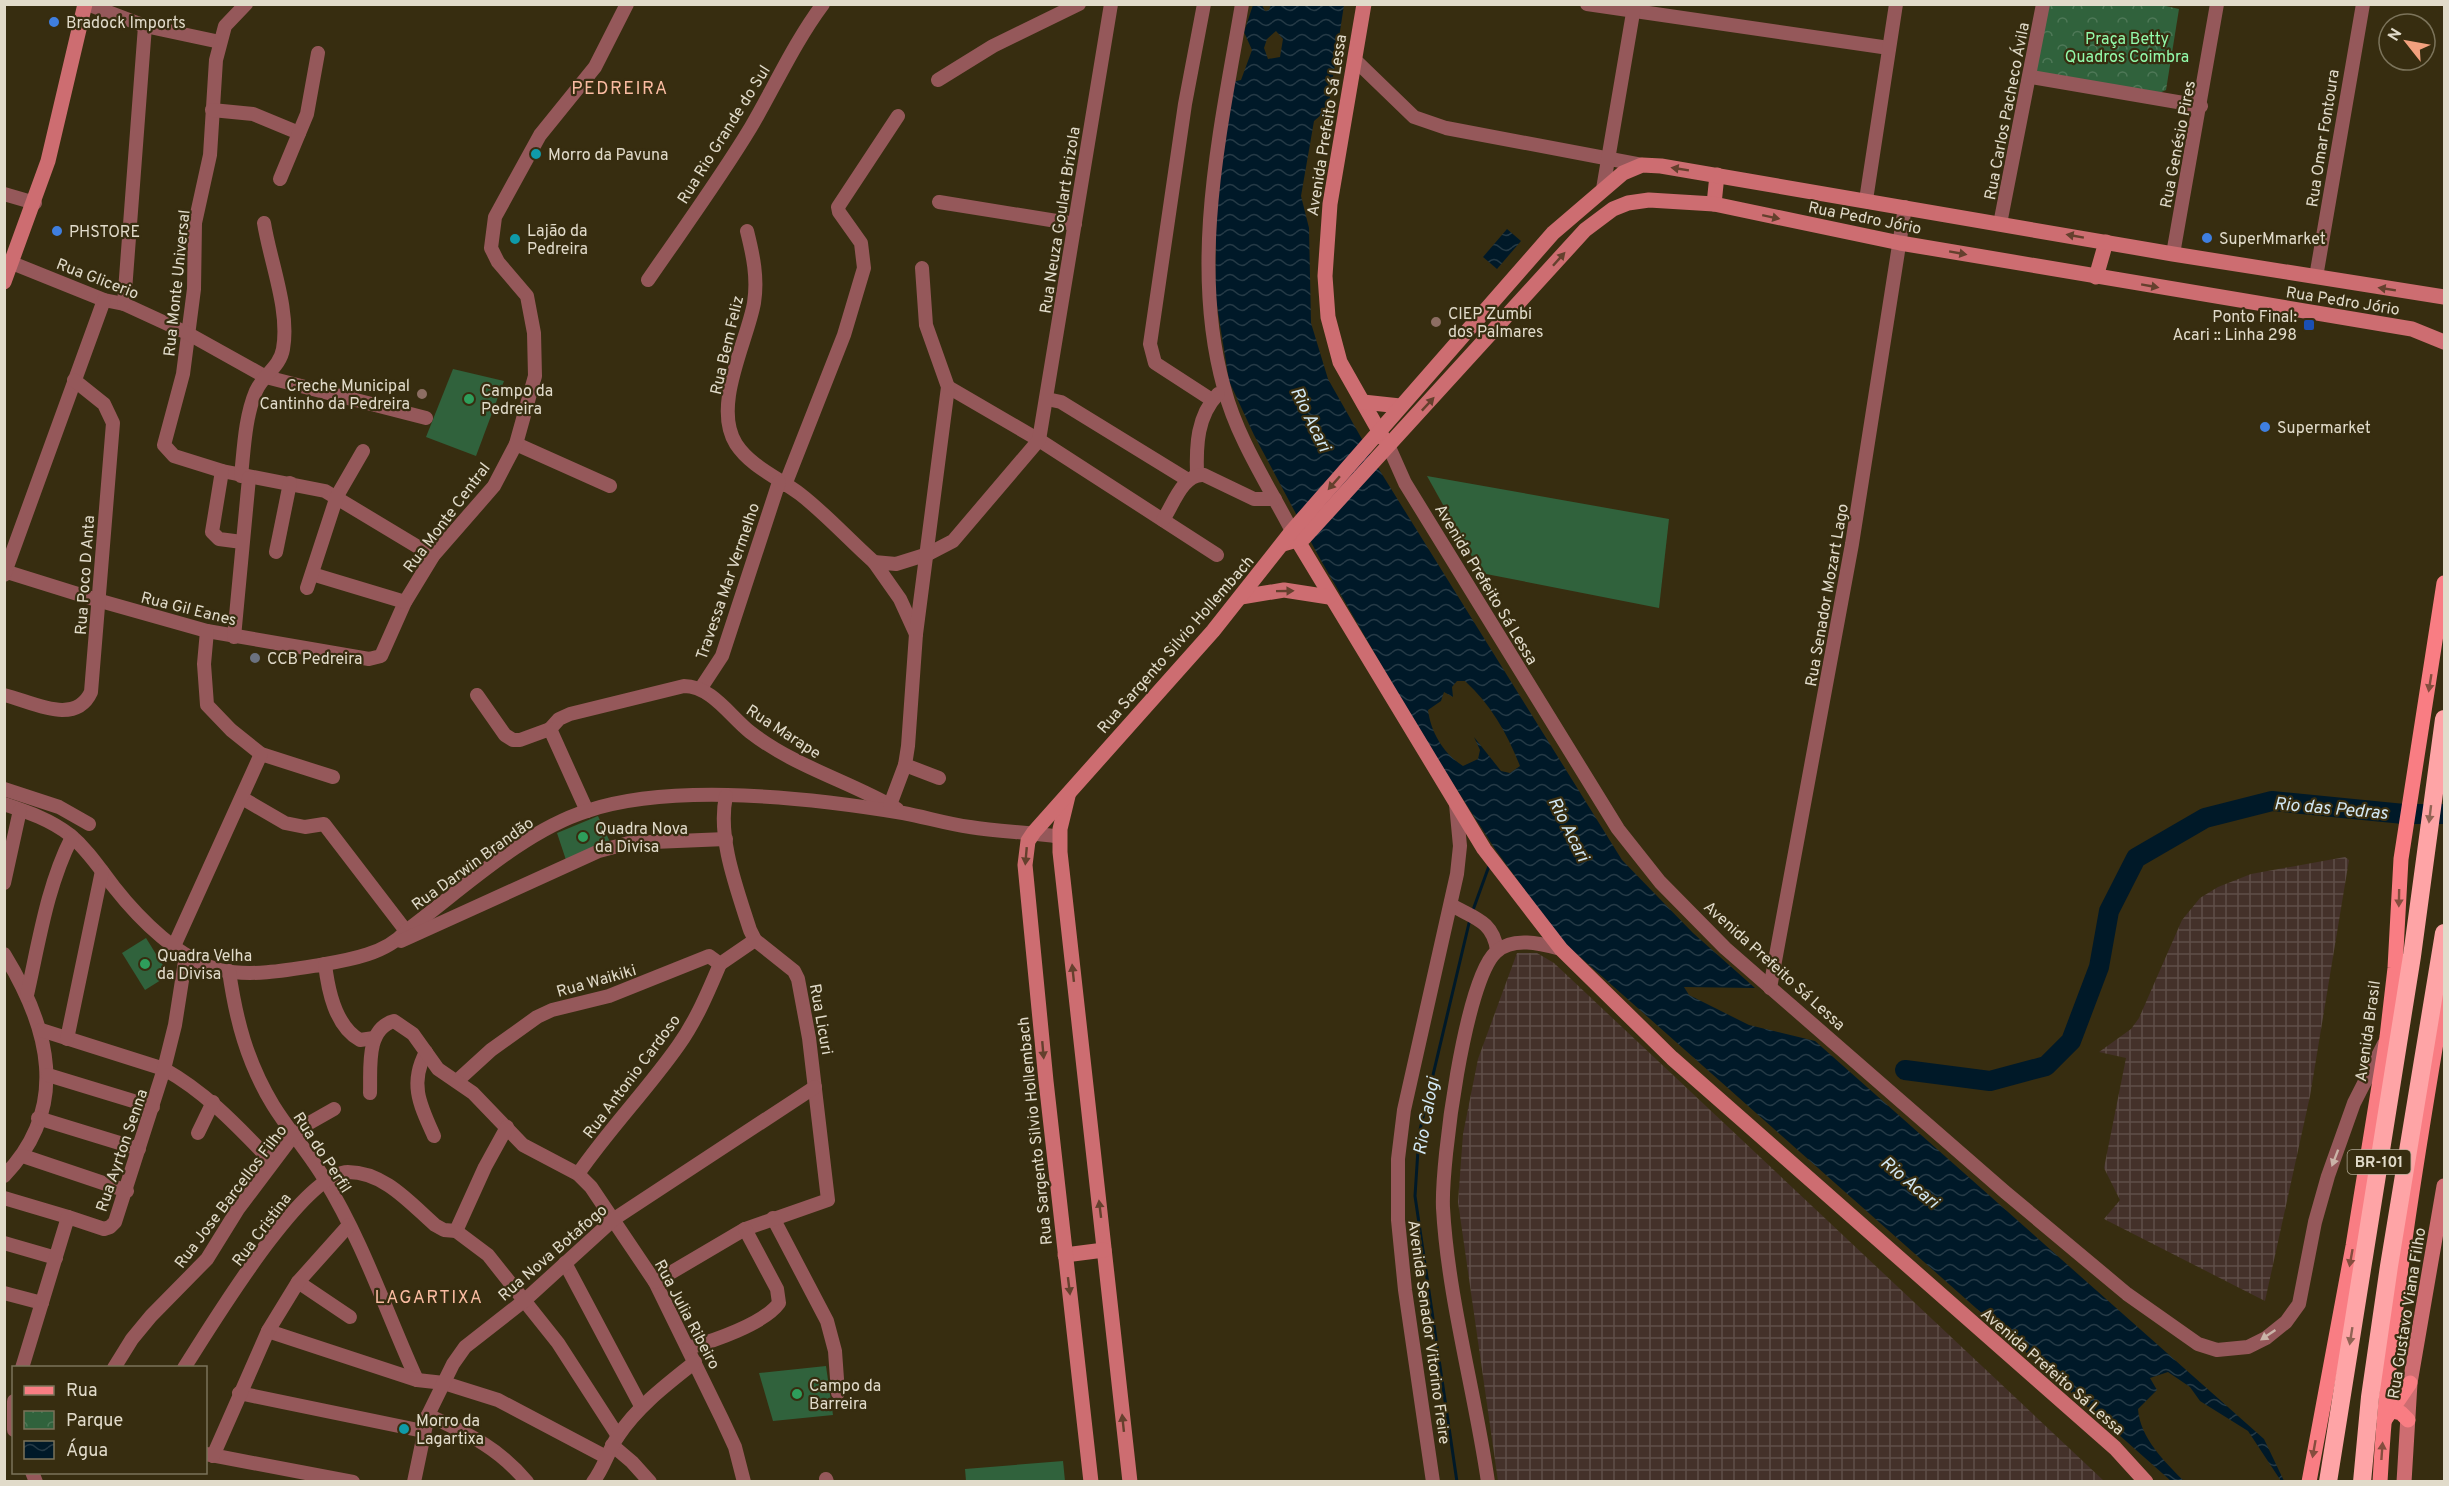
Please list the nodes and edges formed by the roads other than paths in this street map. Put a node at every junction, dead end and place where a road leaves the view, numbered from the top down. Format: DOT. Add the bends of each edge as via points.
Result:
graph roads {
  1 [pos="86,4"];
  2 [pos="246,4"];
  3 [pos="627,4"];
  4 [pos="823,4"];
  5 [pos="1079,4"];
  6 [pos="1111,4"];
  7 [pos="1204,4"];
  8 [pos="1242,4"];
  9 [pos="1364,4"];
  10 [pos="1587,4"];
  11 [pos="1896,4"];
  12 [pos="2043,4"];
  13 [pos="2217,4"];
  14 [pos="2363,4"];
  15 [pos="1634,9"];
  16 [pos="145,26"];
  17 [pos="220,42"];
  18 [pos="1889,48"];
  19 [pos="318,53"];
  20 [pos="1354,60"];
  21 [pos="2031,77"];
  22 [pos="938,80"];
  23 [pos="2201,106"];
  24 [pos="212,110"];
  25 [pos="898,116"];
  26 [pos="299,133"];
  27 [pos="1608,157"];
  28 [pos="1642,165"];
  29 [pos="1717,175"];
  30 [pos="280,179"];
  31 [pos="1602,189"];
  32 [pos="4,194"];
  33 [pos="1866,200"];
  34 [pos="939,202"];
  35 [pos="35,203"];
  36 [pos="1714,204"];
  37 [pos="1905,207"];
  38 [pos="264,223"];
  39 [pos="1075,224"];
  40 [pos="2000,224"];
  41 [pos="747,231"];
  42 [pos="2106,242"];
  43 [pos="1900,243"];
  44 [pos="2174,254"];
  45 [pos="12,263"];
  46 [pos="922,268"];
  47 [pos="2096,277"];
  48 [pos="2316,278"];
  49 [pos="648,280"];
  50 [pos="4,282"];
  51 [pos="2445,297"];
  52 [pos="104,300"];
  53 [pos="124,304"];
  54 [pos="187,333"];
  55 [pos="2445,342"];
  56 [pos="266,377"];
  57 [pos="74,380"];
  58 [pos="948,387"];
  59 [pos="1224,388"];
  60 [pos="1047,399"];
  61 [pos="1212,400"];
  62 [pos="1363,402"];
  63 [pos="1400,406"];
  64 [pos="426,418"];
  65 [pos="1375,436"];
  66 [pos="1040,441"];
  67 [pos="516,444"];
  68 [pos="363,451"];
  69 [pos="1385,452"];
  70 [pos="222,471"];
  71 [pos="245,477"];
  72 [pos="1192,477"];
  73 [pos="290,483"];
  74 [pos="782,483"];
  75 [pos="610,486"];
  76 [pos="337,496"];
  77 [pos="1275,499"];
  78 [pos="1163,520"];
  79 [pos="1294,535"];
  80 [pos="242,542"];
  81 [pos="276,552"];
  82 [pos="928,554"];
  83 [pos="1217,555"];
  84 [pos="433,556"];
  85 [pos="873,562"];
  86 [pos="5,572"];
  87 [pos="312,574"];
  88 [pos="2445,583"];
  89 [pos="307,588"];
  90 [pos="1241,597"];
  91 [pos="1329,597"];
  92 [pos="97,600"];
  93 [pos="405,602"];
  94 [pos="207,631"];
  95 [pos="916,634"];
  96 [pos="234,637"];
  97 [pos="369,659"];
  98 [pos="701,688"];
  99 [pos="4,695"];
  100 [pos="477,695"];
  101 [pos="2445,719"];
  102 [pos="550,729"];
  103 [pos="261,754"];
  104 [pos="906,765"];
  105 [pos="333,777"];
  106 [pos="939,778"];
  107 [pos="4,789"];
  108 [pos="1069,791"];
  109 [pos="726,796"];
  110 [pos="242,798"];
  111 [pos="4,804"];
  112 [pos="1456,804"];
  113 [pos="890,805"];
  114 [pos="20,810"];
  115 [pos="587,811"];
  116 [pos="904,813"];
  117 [pos="89,824"];
  118 [pos="1034,832"];
  119 [pos="72,837"];
  120 [pos="1060,837"];
  121 [pos="726,839"];
  122 [pos="102,871"];
  123 [pos="4,883"];
  124 [pos="1451,905"];
  125 [pos="406,931"];
  126 [pos="2445,933"];
  127 [pos="755,940"];
  128 [pos="396,943"];
  129 [pos="174,946"];
  130 [pos="1561,949"];
  131 [pos="1497,950"];
  132 [pos="4,954"];
  133 [pos="186,955"];
  134 [pos="325,964"];
  135 [pos="720,964"];
  136 [pos="229,971"];
  137 [pos="1770,988"];
  138 [pos="27,995"];
  139 [pos="2445,995"];
  140 [pos="41,1030"];
  141 [pos="2387,1037"];
  142 [pos="374,1038"];
  143 [pos="67,1040"];
  144 [pos="426,1052"];
  145 [pos="2434,1054"];
  146 [pos="164,1069"];
  147 [pos="2445,1072"];
  148 [pos="48,1075"];
  149 [pos="456,1082"];
  150 [pos="815,1087"];
  151 [pos="370,1093"];
  152 [pos="213,1102"];
  153 [pos="153,1107"];
  154 [pos="334,1109"];
  155 [pos="38,1118"];
  156 [pos="507,1127"];
  157 [pos="198,1133"];
  158 [pos="293,1136"];
  159 [pos="434,1136"];
  160 [pos="139,1149"];
  161 [pos="23,1156"];
  162 [pos="272,1162"];
  163 [pos="578,1174"];
  164 [pos="4,1176"];
  165 [pos="325,1180"];
  166 [pos="2445,1186"];
  167 [pos="126,1191"];
  168 [pos="4,1198"];
  169 [pos="68,1217"];
  170 [pos="773,1218"];
  171 [pos="614,1219"];
  172 [pos="349,1225"];
  173 [pos="745,1229"];
  174 [pos="456,1231"];
  175 [pos="4,1243"];
  176 [pos="1104,1250"];
  177 [pos="1065,1255"];
  178 [pos="56,1258"];
  179 [pos="565,1263"];
  180 [pos="298,1282"];
  181 [pos="655,1282"];
  182 [pos="4,1293"];
  183 [pos="525,1300"];
  184 [pos="42,1303"];
  185 [pos="350,1317"];
  186 [pos="268,1331"];
  187 [pos="688,1348"];
  188 [pos="695,1362"];
  189 [pos="23,1366"];
  190 [pos="115,1366"];
  191 [pos="185,1366"];
  192 [pos="417,1380"];
  193 [pos="444,1383"];
  194 [pos="2410,1383"];
  195 [pos="239,1393"];
  196 [pos="838,1393"];
  197 [pos="640,1406"];
  198 [pos="428,1415"];
  199 [pos="2388,1416"];
  200 [pos="2408,1420"];
  201 [pos="423,1431"];
  202 [pos="612,1446"];
  203 [pos="209,1455"];
  204 [pos="306,1476"];
  205 [pos="601,1478"];
  206 [pos="353,1482"];
  207 [pos="414,1482"];
  208 [pos="527,1482"];
  209 [pos="650,1482"];
  210 [pos="744,1482"];
  211 [pos="1091,1482"];
  212 [pos="1130,1482"];
  213 [pos="1433,1482"];
  214 [pos="1488,1482"];
  215 [pos="2146,1482"];
  216 [pos="2309,1482"];
  217 [pos="2328,1482"];
  218 [pos="2362,1482"];
  219 [pos="2380,1482"];
  220 [pos="2404,1482"];
  1 -- 16 [label="street"];
  1 -- 35 [label="main road"];
  2 -- 17 [label="street" via="225,26"];
  3 -- 67 [label="street, Rua Monte Central" via="595,67 527,153 495,218 491,248 527,296 534,333 535,376"];
  4 -- 49 [label="street, Rua Rio Grande do Sul" via="729,162"];
  5 -- 22 [label="street" via="993,46"];
  6 -- 39 [label="street, Rua Neuza Goulart Brizola"];
  7 -- 61 [label="street" via="1185,104 1150,344 1155,363"];
  8 -- 59 [label="street, Avenida Prefeito Sá Lessa" via="1212,198 1209,278"];
  9 -- 20 [label="main road, Avenida Prefeito Sá Lessa"];
  10 -- 15 [label="street"];
  11 -- 18 [label="street"];
  12 -- 21 [label="street, Rua Carlos Pacheco Ávila"];
  13 -- 23 [label="street, Rua Genésio Pires"];
  14 -- 48 [label="street, Rua Omar Fontoura"];
  15 -- 18 [label="street"];
  15 -- 27 [label="street"];
  16 -- 17 [label="street"];
  16 -- 53 [label="street"];
  17 -- 24 [label="street, Rua Monte Universal"];
  18 -- 33 [label="street"];
  19 -- 26 [label="street" via="307,114"];
  20 -- 27 [label="street, Rua Pedro Jório" via="1414,117 1446,128"];
  20 -- 62 [label="main road, Avenida Prefeito Sá Lessa" via="1330,204 1325,276 1333,342"];
  21 -- 23 [label="street"];
  21 -- 40 [label="street, Rua Carlos Pacheco Ávila"];
  23 -- 44 [label="street, Rua Genésio Pires"];
  24 -- 26 [label="street" via="253,114"];
  24 -- 54 [label="street, Rua Monte Universal" via="210,155 194,230 194,288"];
  25 -- 74 [label="street, Travessa Mar Vermelho" via="838,207 861,243 864,268 844,335"];
  26 -- 30 [label="street"];
  27 -- 28 [label="street, Rua Pedro Jório"];
  27 -- 31 [label="street"];
  29 -- 28 [label="main road, Rua Pedro Jório, one-way"];
  28 -- 31 [label="main road, Rua Sargento Silvio Hollembach"];
  29 -- 33 [label="main road, Rua Pedro Jório"];
  29 -- 36 [label="main road"];
  31 -- 63 [label="main road, Rua Sargento Silvio Hollembach" via="1553,232"];
  32 -- 35 [label="street"];
  33 -- 37 [label="main road, Rua Pedro Jório"];
  34 -- 39 [label="street"];
  35 -- 45 [label="main road"];
  36 -- 43 [label="main road, Rua Pedro Jório, one-way"];
  69 -- 36 [label="main road, Rua Pedro Jório, one-way" via="1585,230 1612,209 1649,200"];
  37 -- 40 [label="main road, Rua Pedro Jório"];
  37 -- 43 [label="street, Rua Senador Mozart Lago"];
  38 -- 56 [label="street" via="282,304 284,348"];
  39 -- 60 [label="street, Rua Neuza Goulart Brizola"];
  42 -- 40 [label="main road, Rua Pedro Jório, one-way"];
  41 -- 74 [label="street, Rua Bem Feliz" via="755,288 732,384 728,419 740,448"];
  42 -- 44 [label="main road, Rua Pedro Jório"];
  42 -- 47 [label="main road"];
  43 -- 47 [label="main road, Rua Pedro Jório, one-way"];
  43 -- 137 [label="street, Rua Senador Mozart Lago" via="1852,544"];
  44 -- 48 [label="main road, Rua Pedro Jório"];
  45 -- 50 [label="main road"];
  45 -- 52 [label="street, Rua Glicerio"];
  46 -- 58 [label="street" via="926,325"];
  47 -- 55 [label="main road, Rua Pedro Jório, one-way" via="2412,330"];
  51 -- 48 [label="main road, Rua Pedro Jório, one-way"];
  52 -- 53 [label="street, Rua Glicerio"];
  52 -- 57 [label="street"];
  53 -- 54 [label="street, Rua Glicerio"];
  54 -- 56 [label="street, Rua Glicerio"];
  54 -- 70 [label="street, Rua Monte Universal" via="183,374 164,443 169,453"];
  56 -- 64 [label="street, Rua Glicerio"];
  56 -- 71 [label="street" via="258,386 251,407"];
  57 -- 86 [label="street"];
  57 -- 92 [label="street, Rua Poco D Anta" via="104,404 113,423"];
  58 -- 66 [label="street"];
  58 -- 82 [label="street"];
  59 -- 61 [label="street"];
  59 -- 77 [label="street, Avenida Prefeito Sá Lessa" via="1240,431"];
  60 -- 66 [label="street, Rua Neuza Goulart Brizola"];
  60 -- 72 [label="street" via="1061,402"];
  61 -- 72 [label="street" via="1200,427"];
  62 -- 63 [label="main road"];
  62 -- 65 [label="main road, Avenida Prefeito Sá Lessa"];
  63 -- 65 [label="main road, Rua Sargento Silvio Hollembach"];
  65 -- 69 [label="main road, Avenida Prefeito Sá Lessa"];
  65 -- 79 [label="main road, Rua Sargento Silvio Hollembach, one-way"];
  66 -- 78 [label="street"];
  66 -- 82 [label="street" via="953,541"];
  67 -- 75 [label="street"];
  67 -- 84 [label="street, Rua Monte Central" via="494,486"];
  68 -- 76 [label="street"];
  69 -- 79 [label="main road, Rua Sargento Silvio Hollembach"];
  69 -- 137 [label="street, Avenida Prefeito Sá Lessa" via="1618,829 1660,882"];
  70 -- 71 [label="street"];
  70 -- 80 [label="street" via="212,532 219,539"];
  71 -- 73 [label="street"];
  71 -- 80 [label="street"];
  72 -- 77 [label="street" via="1204,475 1254,499"];
  72 -- 78 [label="street"];
  73 -- 76 [label="street"];
  73 -- 81 [label="street"];
  74 -- 85 [label="street, Rua Bem Feliz" via="813,505"];
  74 -- 98 [label="street, Travessa Mar Vermelho" via="722,656"];
  76 -- 84 [label="street"];
  76 -- 87 [label="street"];
  77 -- 79 [label="street, Avenida Prefeito Sá Lessa"];
  78 -- 83 [label="street"];
  79 -- 90 [label="main road, Rua Sargento Silvio Hollembach"];
  79 -- 91 [label="main road, Avenida Prefeito Sá Lessa"];
  80 -- 96 [label="street"];
  82 -- 85 [label="street" via="896,564"];
  82 -- 95 [label="street"];
  84 -- 93 [label="street, Rua Monte Central"];
  85 -- 95 [label="street, Rua Bem Feliz" via="900,599"];
  86 -- 92 [label="street, Rua Gil Eanes"];
  87 -- 89 [label="street"];
  87 -- 93 [label="street"];
  88 -- 141 [label="main road, Avenida Brasil, one-way" via="2404,840"];
  90 -- 91 [label="main road, one-way" via="1284,590"];
  90 -- 108 [label="main road, Rua Sargento Silvio Hollembach"];
  91 -- 112 [label="main road, Avenida Prefeito Sá Lessa"];
  92 -- 94 [label="street, Rua Gil Eanes"];
  92 -- 99 [label="street, Rua Poco D Anta" via="92,683 87,700 68,711"];
  93 -- 97 [label="street, Rua Monte Central" via="383,653"];
  94 -- 96 [label="street, Rua Gil Eanes"];
  94 -- 103 [label="street" via="207,705"];
  95 -- 104 [label="street"];
  96 -- 97 [label="street, Rua Gil Eanes"];
  98 -- 102 [label="street" via="684,686 584,709 559,719"];
  98 -- 113 [label="street, Rua Marape" via="751,733 794,760"];
  100 -- 102 [label="street" via="505,735 513,740"];
  101 -- 217 [label="highway, Avenida Brasil / BR-101, one-way" via="2412,956"];
  102 -- 115 [label="street"];
  103 -- 105 [label="street"];
  103 -- 110 [label="street"];
  104 -- 106 [label="street"];
  104 -- 113 [label="street"];
  107 -- 117 [label="street" via="59,807"];
  108 -- 118 [label="main road, Rua Sargento Silvio Hollembach"];
  108 -- 120 [label="main road"];
  109 -- 115 [label="street, Rua Darwin Brandão" via="646,800"];
  109 -- 116 [label="street, Rua Darwin Brandão" via="810,801"];
  109 -- 121 [label="street"];
  110 -- 125 [label="street" via="285,824 324,824"];
  110 -- 129 [label="street"];
  111 -- 114 [label="street"];
  112 -- 124 [label="street, Avenida Senador Vitorino Freire" via="1460,859"];
  112 -- 130 [label="main road, Avenida Prefeito Sá Lessa" via="1501,874"];
  113 -- 116 [label="street, Rua Marape"];
  114 -- 119 [label="street" via="51,822"];
  114 -- 123 [label="street"];
  115 -- 125 [label="street, Rua Darwin Brandão" via="520,846"];
  116 -- 118 [label="street, Rua Darwin Brandão" via="989,830"];
  118 -- 120 [label="street, Rua Darwin Brandão"];
  118 -- 177 [label="main road, Rua Sargento Silvio Hollembach, one-way" via="1028,841 1025,865"];
  119 -- 122 [label="street"];
  119 -- 138 [label="street" via="51,891"];
  176 -- 120 [label="main road, one-way"];
  121 -- 127 [label="street" via="738,894"];
  121 -- 128 [label="street" via="629,843 599,851"];
  122 -- 129 [label="street" via="130,905"];
  122 -- 143 [label="street"];
  124 -- 131 [label="street" via="1493,931"];
  124 -- 213 [label="street, Avenida Senador Vitorino Freire" via="1404,1110 1398,1159 1398,1220 1405,1290"];
  125 -- 128 [label="street, Rua Darwin Brandão"];
  126 -- 218 [label="highway, BR-101" via="2389,1266"];
  127 -- 135 [label="street"];
  127 -- 150 [label="street, Rua Licuri" via="794,971 798,979"];
  128 -- 134 [label="street"];
  129 -- 133 [label="street"];
  130 -- 131 [label="street" via="1527,942"];
  130 -- 215 [label="main road, Avenida Prefeito Sá Lessa" via="1672,1058 2115,1448"];
  131 -- 214 [label="street, Avenida Senador Vitorino Freire" via="1480,981 1469,1017 1454,1098 1443,1206"];
  132 -- 138 [label="street"];
  133 -- 136 [label="street"];
  133 -- 146 [label="street, Rua Ayrton Senna"];
  134 -- 136 [label="street"];
  134 -- 142 [label="street" via="330,996 347,1029 360,1040"];
  135 -- 149 [label="street, Rua Waikiki" via="709,956 609,996 552,1010 522,1026"];
  135 -- 163 [label="street, Rua Antonio Cardoso" via="678,1047"];
  136 -- 158 [label="street, Rua do Perfil" via="243,1043 260,1082"];
  141 -- 137 [label="street, Avenida Prefeito Sá Lessa, one-way" via="2354,1103 2328,1176 2299,1304 2286,1322 2266,1338 2248,1347 2217,1350 2198,1344 2127,1294"];
  138 -- 140 [label="street"];
  139 -- 145 [label="main road"];
  140 -- 143 [label="street"];
  140 -- 148 [label="street"];
  141 -- 216 [label="main road, Avenida Brasil, one-way"];
  142 -- 144 [label="street" via="387,1023 396,1022 413,1034"];
  142 -- 151 [label="street"];
  143 -- 146 [label="street"];
  144 -- 149 [label="street" via="438,1069"];
  144 -- 159 [label="street" via="417,1074 417,1087"];
  145 -- 147 [label="main road"];
  145 -- 199 [label="main road" via="2397,1294"];
  146 -- 152 [label="street"];
  146 -- 153 [label="street, Rua Ayrton Senna"];
  148 -- 153 [label="street"];
  148 -- 155 [label="street"];
  149 -- 156 [label="street"];
  150 -- 170 [label="street, Rua Licuri" via="828,1200"];
  150 -- 171 [label="street, Rua Nova Botafogo"];
  152 -- 157 [label="street"];
  152 -- 162 [label="street"];
  153 -- 160 [label="street, Rua Ayrton Senna"];
  154 -- 158 [label="street, Rua Jose Barcellos Filho"];
  155 -- 160 [label="street"];
  155 -- 161 [label="street"];
  156 -- 163 [label="street" via="530,1150"];
  156 -- 174 [label="street"];
  158 -- 162 [label="street, Rua Jose Barcellos Filho"];
  158 -- 165 [label="street, Rua do Perfil"];
  160 -- 167 [label="street, Rua Ayrton Senna"];
  161 -- 164 [label="street"];
  161 -- 167 [label="street"];
  162 -- 190 [label="street, Rua Jose Barcellos Filho" via="207,1259 151,1316"];
  163 -- 171 [label="street, Rua Julia Ribeiro"];
  165 -- 172 [label="street, Rua do Perfil"];
  165 -- 174 [label="street, Rua Cristina" via="345,1172 384,1182 435,1225"];
  165 -- 191 [label="street, Rua Cristina" via="296,1205"];
  166 -- 194 [label="main road, Rua Gustavo Viana Filho"];
  167 -- 169 [label="street, Rua Ayrton Senna" via="110,1227"];
  168 -- 169 [label="street"];
  169 -- 178 [label="street"];
  170 -- 173 [label="street"];
  170 -- 196 [label="street" via="827,1321 835,1351"];
  171 -- 179 [label="street, Rua Nova Botafogo"];
  171 -- 181 [label="street, Rua Julia Ribeiro"];
  172 -- 180 [label="street"];
  172 -- 192 [label="street, Rua do Perfil"];
  173 -- 181 [label="street"];
  173 -- 187 [label="street" via="777,1289 779,1303 751,1323"];
  174 -- 183 [label="street, Rua Cristina" via="488,1255"];
  175 -- 178 [label="street"];
  176 -- 177 [label="main road"];
  212 -- 176 [label="main road, one-way"];
  177 -- 211 [label="main road, Rua Sargento Silvio Hollembach, one-way"];
  178 -- 184 [label="street"];
  179 -- 183 [label="street, Rua Nova Botafogo"];
  179 -- 197 [label="street"];
  180 -- 185 [label="street"];
  180 -- 186 [label="street"];
  181 -- 187 [label="street, Rua Julia Ribeiro"];
  182 -- 184 [label="street"];
  183 -- 193 [label="street, Rua Nova Botafogo" via="465,1347"];
  183 -- 202 [label="street, Rua Cristina" via="570,1361"];
  184 -- 189 [label="street"];
  186 -- 192 [label="street"];
  186 -- 195 [label="street"];
  187 -- 188 [label="street, Rua Julia Ribeiro"];
  188 -- 197 [label="street"];
  188 -- 210 [label="street, Rua Julia Ribeiro" via="735,1447"];
  192 -- 193 [label="street"];
  193 -- 198 [label="street, Rua Nova Botafogo"];
  193 -- 202 [label="street" via="498,1400"];
  194 -- 199 [label="main road"];
  194 -- 200 [label="main road, Rua Gustavo Viana Filho"];
  195 -- 201 [label="street"];
  195 -- 203 [label="street"];
  197 -- 202 [label="street"];
  198 -- 201 [label="street, Rua Nova Botafogo"];
  198 -- 208 [label="street" via="501,1454"];
  199 -- 200 [label="main road" via="2401,1413"];
  219 -- 199 [label="main road, one-way"];
  200 -- 220 [label="main road, Rua Gustavo Viana Filho"];
  201 -- 207 [label="street, Rua Nova Botafogo"];
  202 -- 205 [label="street"];
  202 -- 209 [label="street"];
  203 -- 204 [label="street"];
  204 -- 206 [label="street"];
}
